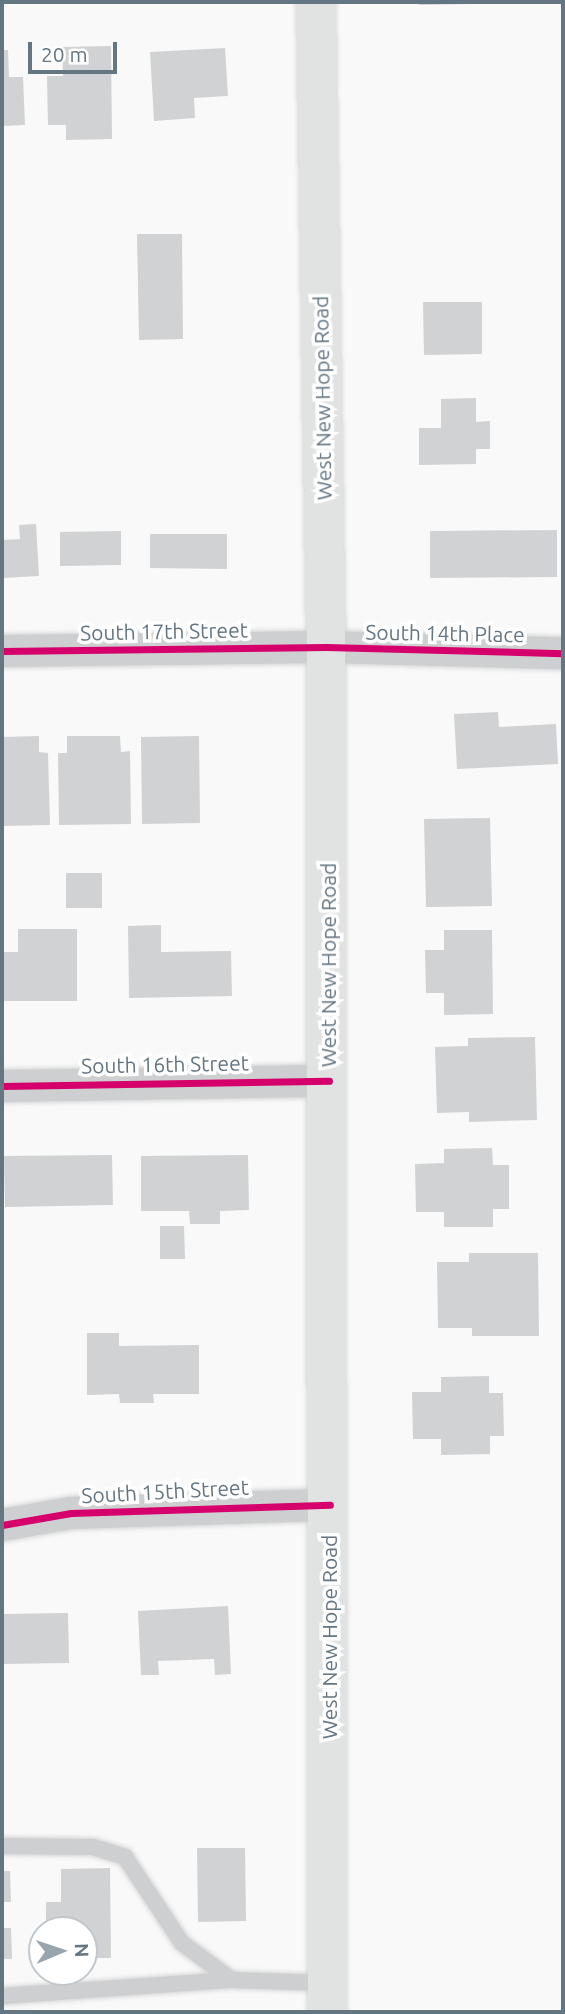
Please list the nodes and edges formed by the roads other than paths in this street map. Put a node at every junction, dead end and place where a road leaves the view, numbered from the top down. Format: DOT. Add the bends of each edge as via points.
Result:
graph roads {
  1 [pos="316,2"];
  2 [pos="326,647"];
  3 [pos="2,650"];
  4 [pos="563,653"];
  5 [pos="329,1081"];
  6 [pos="2,1086"];
  7 [pos="330,1505"];
  8 [pos="2,1525"];
  9 [pos="2,1846"];
  10 [pos="232,1980"];
  11 [pos="2,1996"];
  12 [pos="327,1998"];
  1 -- 2 [label="main road, West New Hope Road"];
  2 -- 3 [label="street, South 17th Street"];
  2 -- 4 [label="street, South 14th Place"];
  2 -- 5 [label="main road, West New Hope Road"];
  5 -- 6 [label="street, South 16th Street"];
  5 -- 7 [label="main road, West New Hope Road"];
  7 -- 8 [label="street, South 15th Street" via="71,1513"];
  7 -- 12 [label="main road, West New Hope Road"];
  9 -- 10 [label="lane" via="93,1847 125,1857 182,1943"];
  10 -- 11 [label="lane"];
  10 -- 12 [label="lane"];
}
